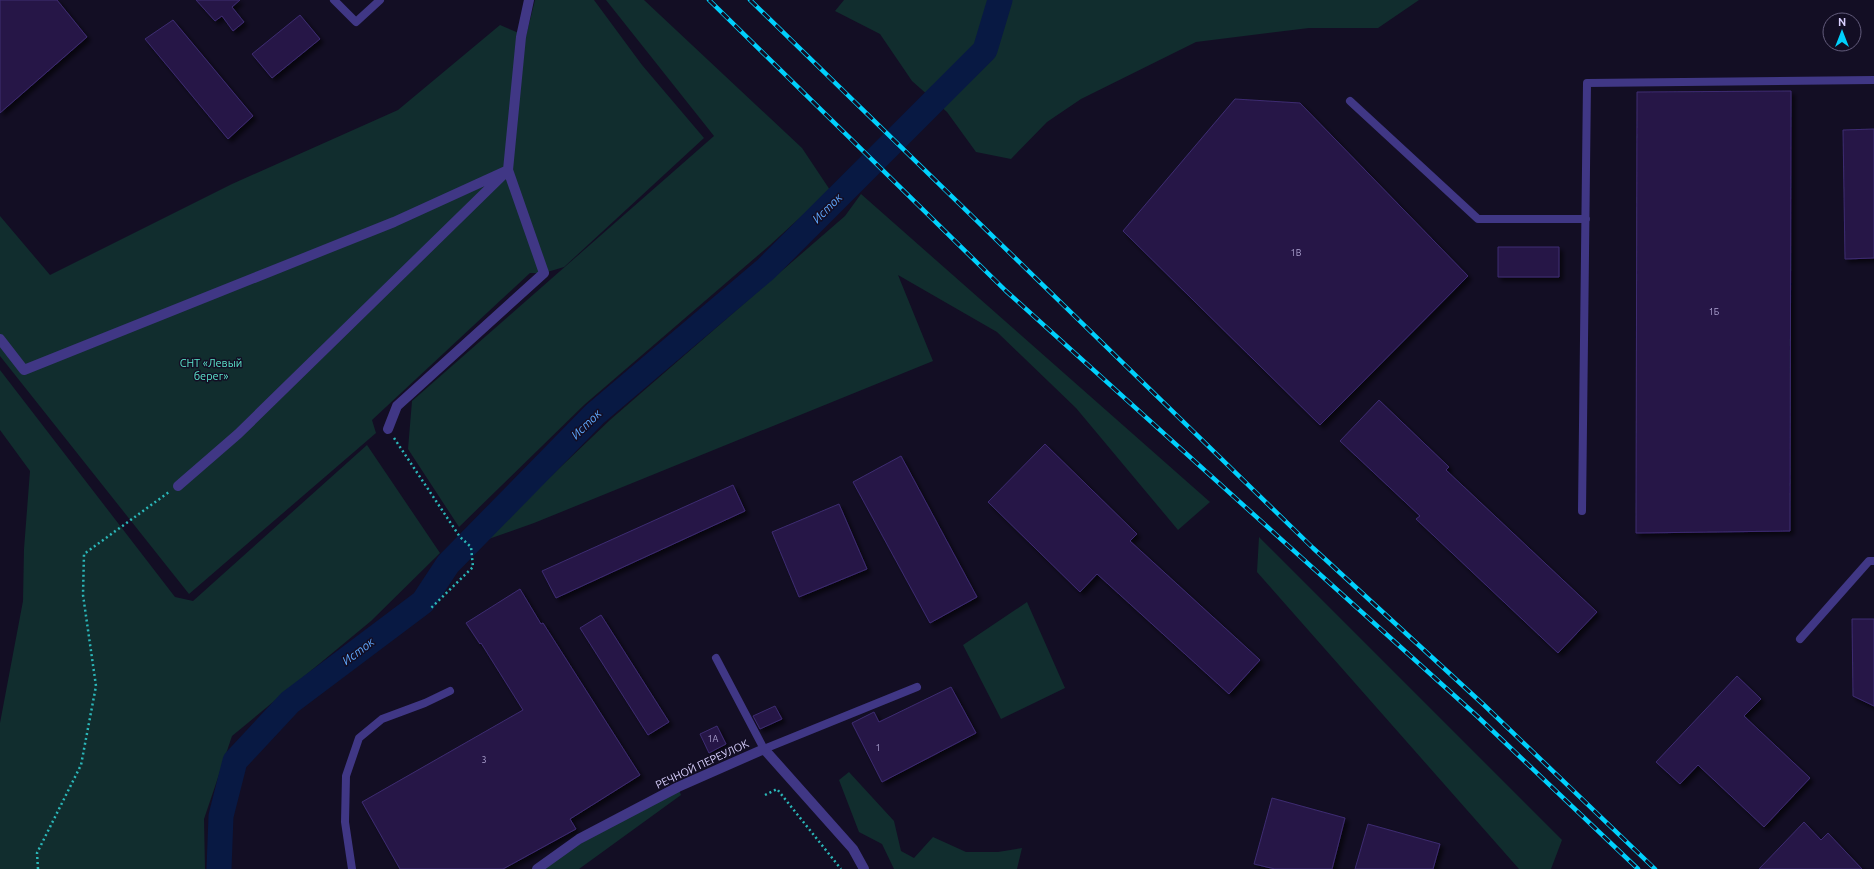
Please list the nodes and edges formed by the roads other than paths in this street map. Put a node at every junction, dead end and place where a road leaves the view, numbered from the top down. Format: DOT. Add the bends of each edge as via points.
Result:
graph roads {
  1 [pos="334,0"];
  2 [pos="380,0"];
  3 [pos="530,0"];
  4 [pos="1874,80"];
  5 [pos="1350,101"];
  6 [pos="508,170"];
  7 [pos="1586,219"];
  8 [pos="0,339"];
  9 [pos="388,429"];
  10 [pos="178,486"];
  11 [pos="1582,511"];
  12 [pos="1874,561"];
  13 [pos="1800,639"];
  14 [pos="716,658"];
  15 [pos="917,687"];
  16 [pos="450,690"];
  17 [pos="764,749"];
  18 [pos="352,869"];
  19 [pos="538,869"];
  20 [pos="864,869"];
  1 -- 2 [label="lane" via="356,22"];
  3 -- 6 [label="street" via="521,37"];
  4 -- 7 [label="lane" via="1587,83"];
  5 -- 7 [label="lane" via="1478,219"];
  6 -- 8 [label="street" via="394,222 24,370"];
  6 -- 9 [label="street" via="544,273 397,406"];
  6 -- 10 [label="street" via="238,434"];
  7 -- 11 [label="lane"];
  12 -- 13 [label="lane" via="1869,561"];
  14 -- 17 [label="lane"];
  15 -- 17 [label="lane"];
  16 -- 18 [label="lane" via="425,703 382,719 359,738 346,776 345,822"];
  17 -- 19 [label="street, РЕЧНОЙ ПЕРЕУЛОК" via="678,786 579,839"];
  17 -- 20 [label="street, РЕЧНОЙ ПЕРЕУЛОК" via="853,849"];
}
